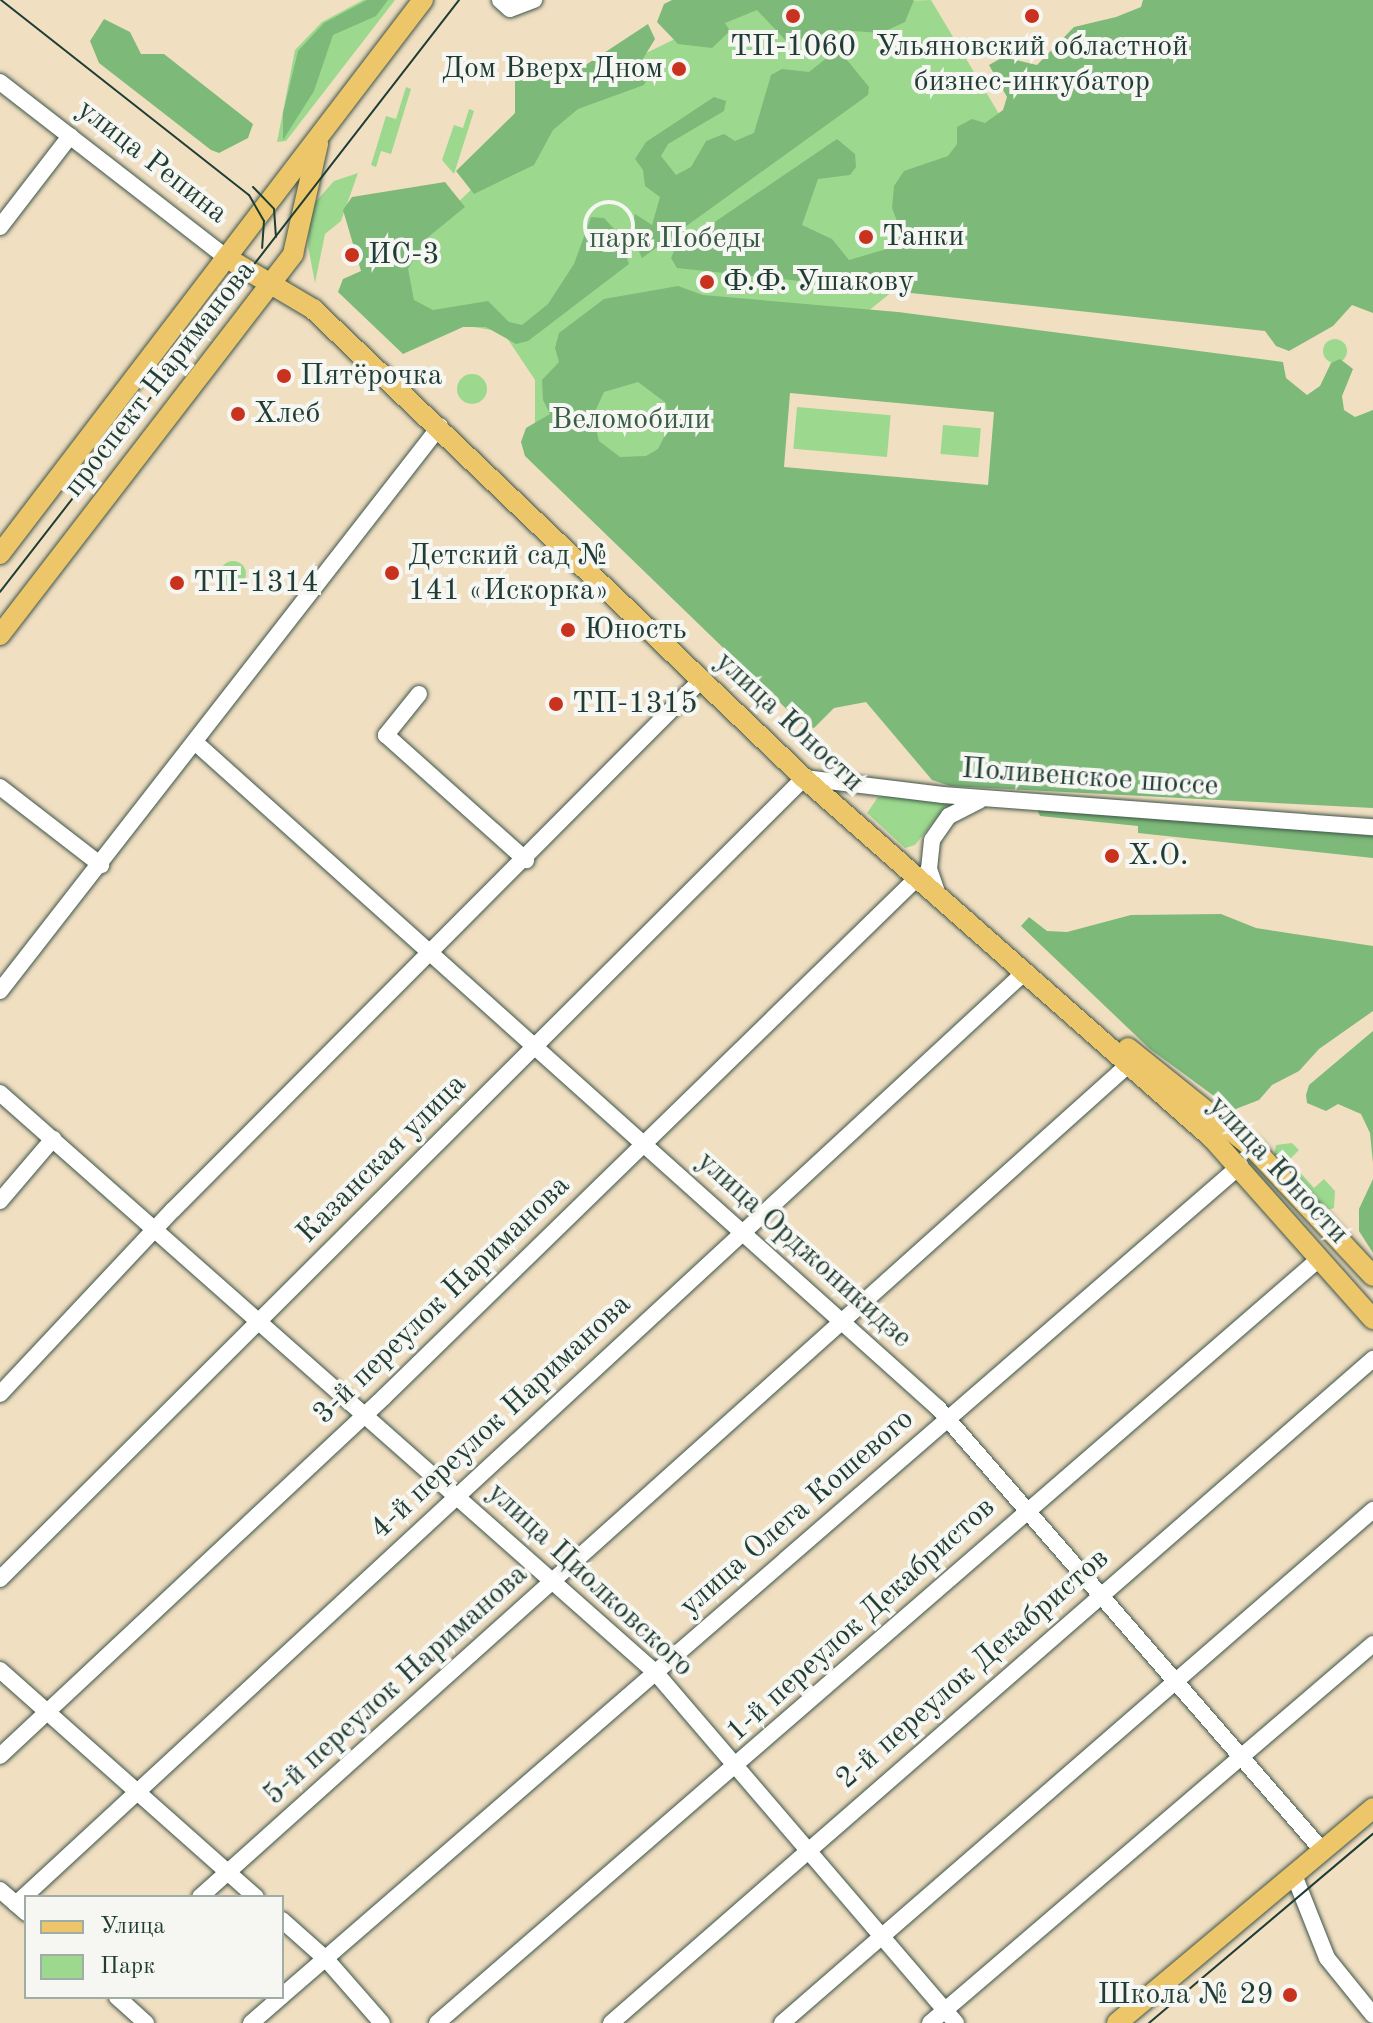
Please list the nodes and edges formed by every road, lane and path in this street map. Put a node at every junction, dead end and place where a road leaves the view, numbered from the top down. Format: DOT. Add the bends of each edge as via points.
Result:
graph roads {
  1 [pos="423,0"];
  2 [pos="500,0"];
  3 [pos="534,0"];
  4 [pos="0,82"];
  5 [pos="70,136"];
  6 [pos="320,137"];
  7 [pos="0,227"];
  8 [pos="227,258"];
  9 [pos="270,286"];
  10 [pos="440,426"];
  11 [pos="0,554"];
  12 [pos="0,635"];
  13 [pos="700,681"];
  14 [pos="419,694"];
  15 [pos="196,743"];
  16 [pos="804,778"];
  17 [pos="0,787"];
  18 [pos="989,799"];
  19 [pos="1373,827"];
  20 [pos="526,860"];
  21 [pos="101,865"];
  22 [pos="917,878"];
  23 [pos="938,897"];
  24 [pos="432,954"];
  25 [pos="1025,972"];
  26 [pos="0,991"];
  27 [pos="534,1047"];
  28 [pos="1128,1065"];
  29 [pos="0,1093"];
  30 [pos="53,1139"];
  31 [pos="644,1144"];
  32 [pos="1240,1166"];
  33 [pos="0,1201"];
  34 [pos="155,1228"];
  35 [pos="743,1232"];
  36 [pos="1320,1258"];
  37 [pos="1373,1276"];
  38 [pos="1373,1319"];
  39 [pos="259,1320"];
  40 [pos="845,1324"];
  41 [pos="1373,1359"];
  42 [pos="0,1394"];
  43 [pos="366,1414"];
  44 [pos="947,1419"];
  45 [pos="458,1496"];
  46 [pos="1373,1510"];
  47 [pos="1027,1511"];
  48 [pos="0,1579"];
  49 [pos="555,1581"];
  50 [pos="1100,1595"];
  51 [pos="1373,1644"];
  52 [pos="0,1670"];
  53 [pos="656,1673"];
  54 [pos="1175,1681"];
  55 [pos="46,1711"];
  56 [pos="0,1756"];
  57 [pos="1242,1758"];
  58 [pos="736,1768"];
  59 [pos="137,1792"];
  60 [pos="1373,1808"];
  61 [pos="1322,1850"];
  62 [pos="809,1852"];
  63 [pos="227,1872"];
  64 [pos="1294,1875"];
  65 [pos="0,1890"];
  66 [pos="35,1895"];
  67 [pos="202,1895"];
  68 [pos="254,1895"];
  69 [pos="21,1909"];
  70 [pos="284,1922"];
  71 [pos="883,1937"];
  72 [pos="326,1959"];
  73 [pos="284,1995"];
  74 [pos="119,1999"];
  75 [pos="280,1999"];
  76 [pos="1373,2015"];
  77 [pos="950,2017"];
  78 [pos="146,2023"];
  79 [pos="251,2023"];
  80 [pos="382,2023"];
  81 [pos="437,2023"];
  82 [pos="611,2023"];
  83 [pos="782,2023"];
  84 [pos="930,2023"];
  85 [pos="1117,2023"];
  1 -- 6 [label="main road, проспект Нариманова"];
  2 -- 3 [label="street" via="510,9"];
  4 -- 5 [label="street, улица Репина"];
  5 -- 7 [label="street"];
  5 -- 8 [label="street, улица Репина"];
  6 -- 8 [label="main road, проспект Нариманова"];
  6 -- 9 [label="main road, проспект Нариманова" via="293,254"];
  8 -- 9 [label="main road, улица Репина"];
  8 -- 11 [label="main road, проспект Нариманова"];
  9 -- 10 [label="main road, улица Юности" via="313,309"];
  9 -- 12 [label="main road, проспект Нариманова"];
  10 -- 13 [label="main road, улица Юности"];
  10 -- 15 [label="street"];
  13 -- 16 [label="main road, улица Юности"];
  13 -- 20 [label="street"];
  14 -- 20 [label="street" via="386,735"];
  15 -- 21 [label="street"];
  15 -- 24 [label="street, улица Орджоникидзе"];
  16 -- 18 [label="street, Поливенское шоссе"];
  16 -- 22 [label="main road, улица Юности"];
  16 -- 27 [label="street, Казанская улица"];
  17 -- 21 [label="street"];
  18 -- 19 [label="street, Поливенское шоссе"];
  18 -- 23 [label="street" via="961,807 939,827 929,869"];
  20 -- 24 [label="street"];
  21 -- 26 [label="street"];
  22 -- 23 [label="main road, улица Юности"];
  22 -- 31 [label="street, 3-й переулок Нариманова"];
  23 -- 25 [label="main road, улица Юности"];
  24 -- 27 [label="street, улица Орджоникидзе"];
  24 -- 34 [label="street"];
  25 -- 28 [label="main road, улица Юности"];
  25 -- 35 [label="street, 4-й переулок Нариманова"];
  25 -- 37 [label="main road, улица Юности" via="1256,1151"];
  27 -- 31 [label="street, улица Орджоникидзе"];
  27 -- 39 [label="street, Казанская улица"];
  28 -- 32 [label="main road, улица Юности"];
  28 -- 40 [label="street, 5-й переулок Нариманова"];
  29 -- 30 [label="street, улица Циолковского"];
  30 -- 33 [label="street"];
  30 -- 34 [label="street, улица Циолковского"];
  31 -- 35 [label="street, улица Орджоникидзе"];
  31 -- 43 [label="street, 3-й переулок Нариманова"];
  32 -- 36 [label="main road, улица Юности"];
  32 -- 44 [label="street, улица Олега Кошевого"];
  34 -- 39 [label="street, улица Циолковского"];
  34 -- 42 [label="street"];
  35 -- 40 [label="street, улица Орджоникидзе"];
  35 -- 45 [label="street, 4-й переулок Нариманова"];
  36 -- 38 [label="main road, улица Юности"];
  36 -- 47 [label="street, 1-й переулок Декабристов"];
  39 -- 43 [label="street, улица Циолковского"];
  39 -- 48 [label="street, Казанская улица"];
  40 -- 44 [label="street, улица Орджоникидзе"];
  40 -- 49 [label="street, 5-й переулок Нариманова"];
  41 -- 50 [label="street, 2-й переулок Декабристов"];
  43 -- 45 [label="street, улица Циолковского"];
  43 -- 55 [label="street, 3-й переулок Нариманова"];
  44 -- 47 [label="street, улица Орджоникидзе"];
  44 -- 53 [label="street, улица Олега Кошевого"];
  45 -- 49 [label="street, улица Циолковского"];
  45 -- 59 [label="street, 4-й переулок Нариманова"];
  46 -- 54 [label="street"];
  47 -- 50 [label="street, улица Орджоникидзе"];
  47 -- 58 [label="street, 1-й переулок Декабристов"];
  49 -- 53 [label="street, улица Циолковского"];
  49 -- 63 [label="street, 5-й переулок Нариманова"];
  50 -- 54 [label="street, улица Орджоникидзе"];
  50 -- 62 [label="street, 2-й переулок Декабристов"];
  51 -- 57 [label="street"];
  52 -- 55 [label="street"];
  53 -- 58 [label="street, улица Циолковского"];
  53 -- 72 [label="street, улица Олега Кошевого"];
  54 -- 57 [label="street, улица Орджоникидзе"];
  54 -- 71 [label="street"];
  55 -- 56 [label="street, 3-й переулок Нариманова"];
  55 -- 59 [label="street"];
  57 -- 61 [label="street, улица Орджоникидзе"];
  57 -- 77 [label="street"];
  58 -- 62 [label="street, улица Циолковского"];
  58 -- 81 [label="street, 1-й переулок Декабристов"];
  59 -- 63 [label="street"];
  59 -- 66 [label="street, 4-й переулок Нариманова"];
  60 -- 61 [label="main road"];
  61 -- 64 [label="main road"];
  62 -- 71 [label="street, улица Циолковского"];
  62 -- 82 [label="street, 2-й переулок Декабристов"];
  63 -- 67 [label="street, 5-й переулок Нариманова"];
  63 -- 68 [label="street"];
  64 -- 76 [label="street" via="1327,1958"];
  64 -- 85 [label="main road"];
  65 -- 69 [label="street"];
  70 -- 72 [label="street"];
  71 -- 77 [label="street, улица Циолковского"];
  71 -- 83 [label="street"];
  72 -- 73 [label="street, улица Олега Кошевого"];
  72 -- 80 [label="street"];
  74 -- 78 [label="street"];
  75 -- 79 [label="street, улица Олега Кошевого"];
  77 -- 84 [label="street"];
}
